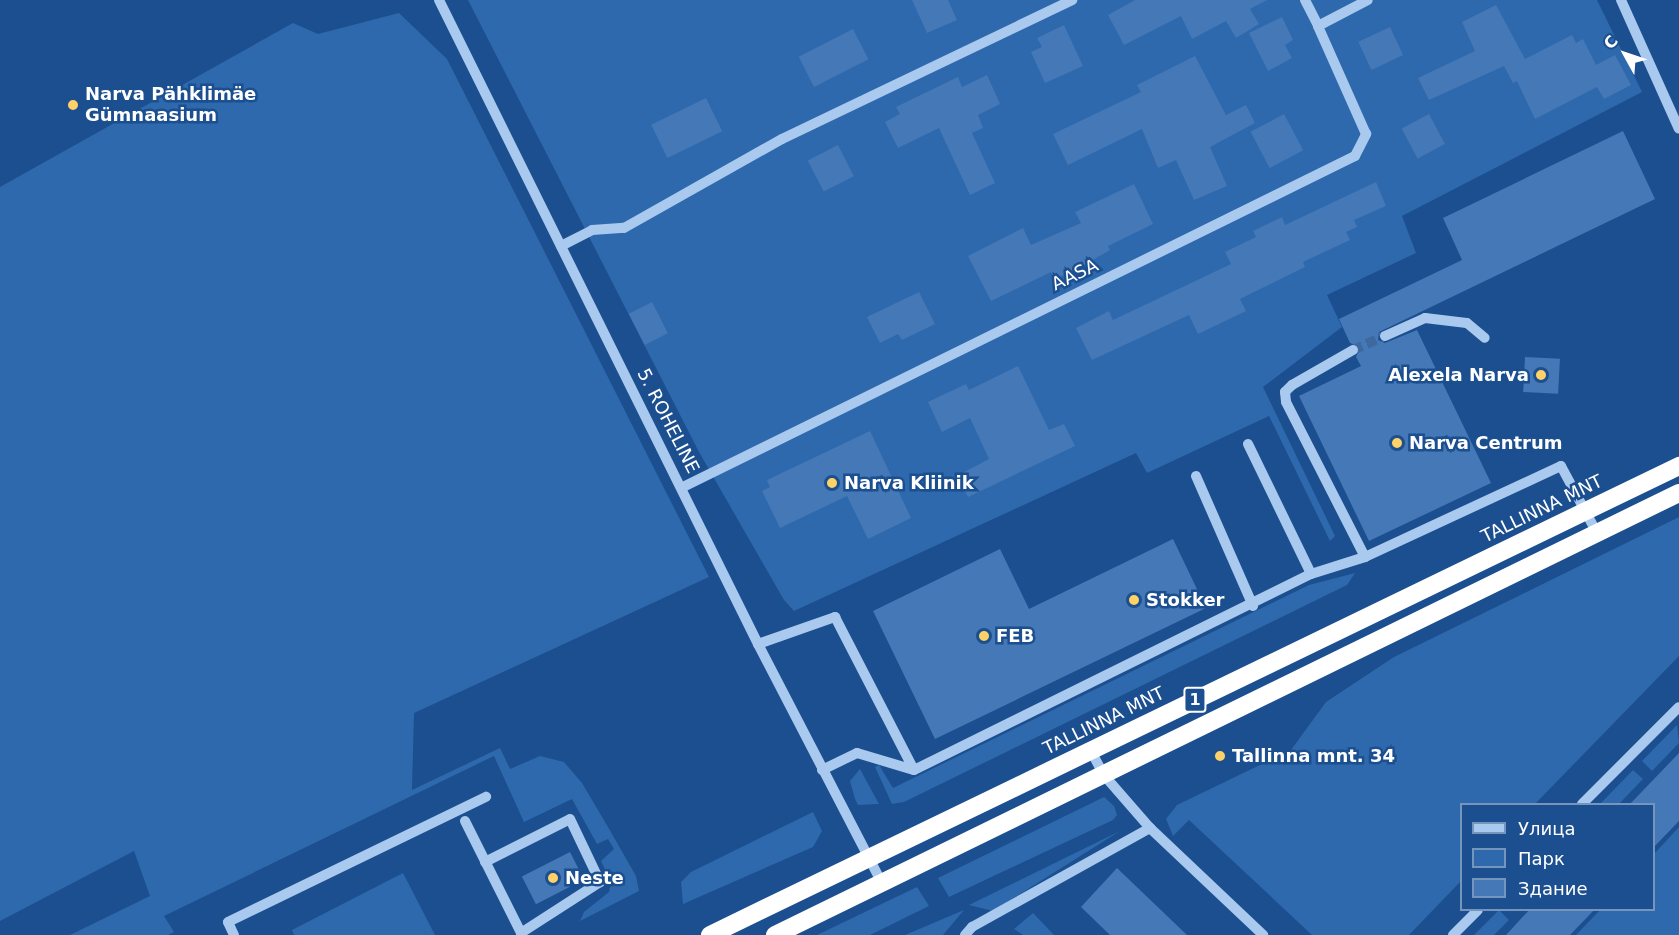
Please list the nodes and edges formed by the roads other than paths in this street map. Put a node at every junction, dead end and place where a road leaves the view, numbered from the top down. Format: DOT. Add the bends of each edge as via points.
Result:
graph roads {
  1 [pos="439,0"];
  2 [pos="1072,0"];
  3 [pos="1305,0"];
  4 [pos="1368,0"];
  5 [pos="1621,0"];
  6 [pos="1318,26"];
  7 [pos="1679,129"];
  8 [pos="561,246"];
  9 [pos="1385,336"];
  10 [pos="1485,338"];
  11 [pos="1353,350"];
  12 [pos="1248,444"];
  13 [pos="1679,466"];
  14 [pos="1196,476"];
  15 [pos="682,487"];
  16 [pos="1679,494"];
  17 [pos="1586,511"];
  18 [pos="1597,532"];
  19 [pos="1365,557"];
  20 [pos="1311,574"];
  21 [pos="1253,606"];
  22 [pos="758,644"];
  23 [pos="1679,706"];
  24 [pos="1091,751"];
  25 [pos="822,770"];
  26 [pos="914,770"];
  27 [pos="1103,774"];
  28 [pos="486,797"];
  29 [pos="1583,803"];
  30 [pos="465,821"];
  31 [pos="1150,828"];
  32 [pos="871,856"];
  33 [pos="485,862"];
  34 [pos="882,883"];
  35 [pos="1476,911"];
  36 [pos="521,934"];
  37 [pos="234,935"];
  38 [pos="710,935"];
  39 [pos="775,935"];
  40 [pos="965,935"];
  41 [pos="1263,935"];
  42 [pos="1453,935"];
  1 -- 8 [label="street, 5. ROHELINE"];
  2 -- 8 [label="street" via="782,139 624,228 591,230"];
  3 -- 6 [label="street, AASA"];
  4 -- 6 [label="street"];
  5 -- 7 [label="street"];
  6 -- 15 [label="street, AASA" via="1366,134 1355,156"];
  8 -- 15 [label="street, 5. ROHELINE"];
  9 -- 10 [label="street" via="1425,318 1467,323"];
  11 -- 19 [label="street" via="1292,385 1286,392 1286,402"];
  12 -- 20 [label="street"];
  13 -- 17 [label="highway, TALLINNA MNT / 1"];
  14 -- 21 [label="street"];
  15 -- 22 [label="street, 5. ROHELINE"];
  16 -- 18 [label="highway, 1"];
  17 -- 18 [label="street"];
  17 -- 19 [label="street" via="1561,466"];
  17 -- 24 [label="highway, TALLINNA MNT / 1"];
  18 -- 27 [label="highway, 1"];
  19 -- 20 [label="street"];
  20 -- 21 [label="street"];
  21 -- 26 [label="street"];
  22 -- 25 [label="street, 5. ROHELINE"];
  22 -- 26 [label="street" via="835,617"];
  23 -- 29 [label="street"];
  24 -- 27 [label="street"];
  24 -- 32 [label="highway, TALLINNA MNT / 1"];
  25 -- 26 [label="street" via="857,753"];
  25 -- 32 [label="street, 5. ROHELINE"];
  27 -- 31 [label="street"];
  27 -- 34 [label="highway, 1"];
  28 -- 37 [label="street" via="228,922"];
  30 -- 33 [label="street"];
  31 -- 40 [label="street" via="982,921"];
  31 -- 41 [label="street"];
  32 -- 34 [label="street, 5. ROHELINE"];
  32 -- 38 [label="highway, TALLINNA MNT / 1"];
  33 -- 36 [label="street"];
  33 -- 36 [label="street" via="570,819 600,882"];
  34 -- 39 [label="highway, 1"];
  35 -- 42 [label="street"];
}
